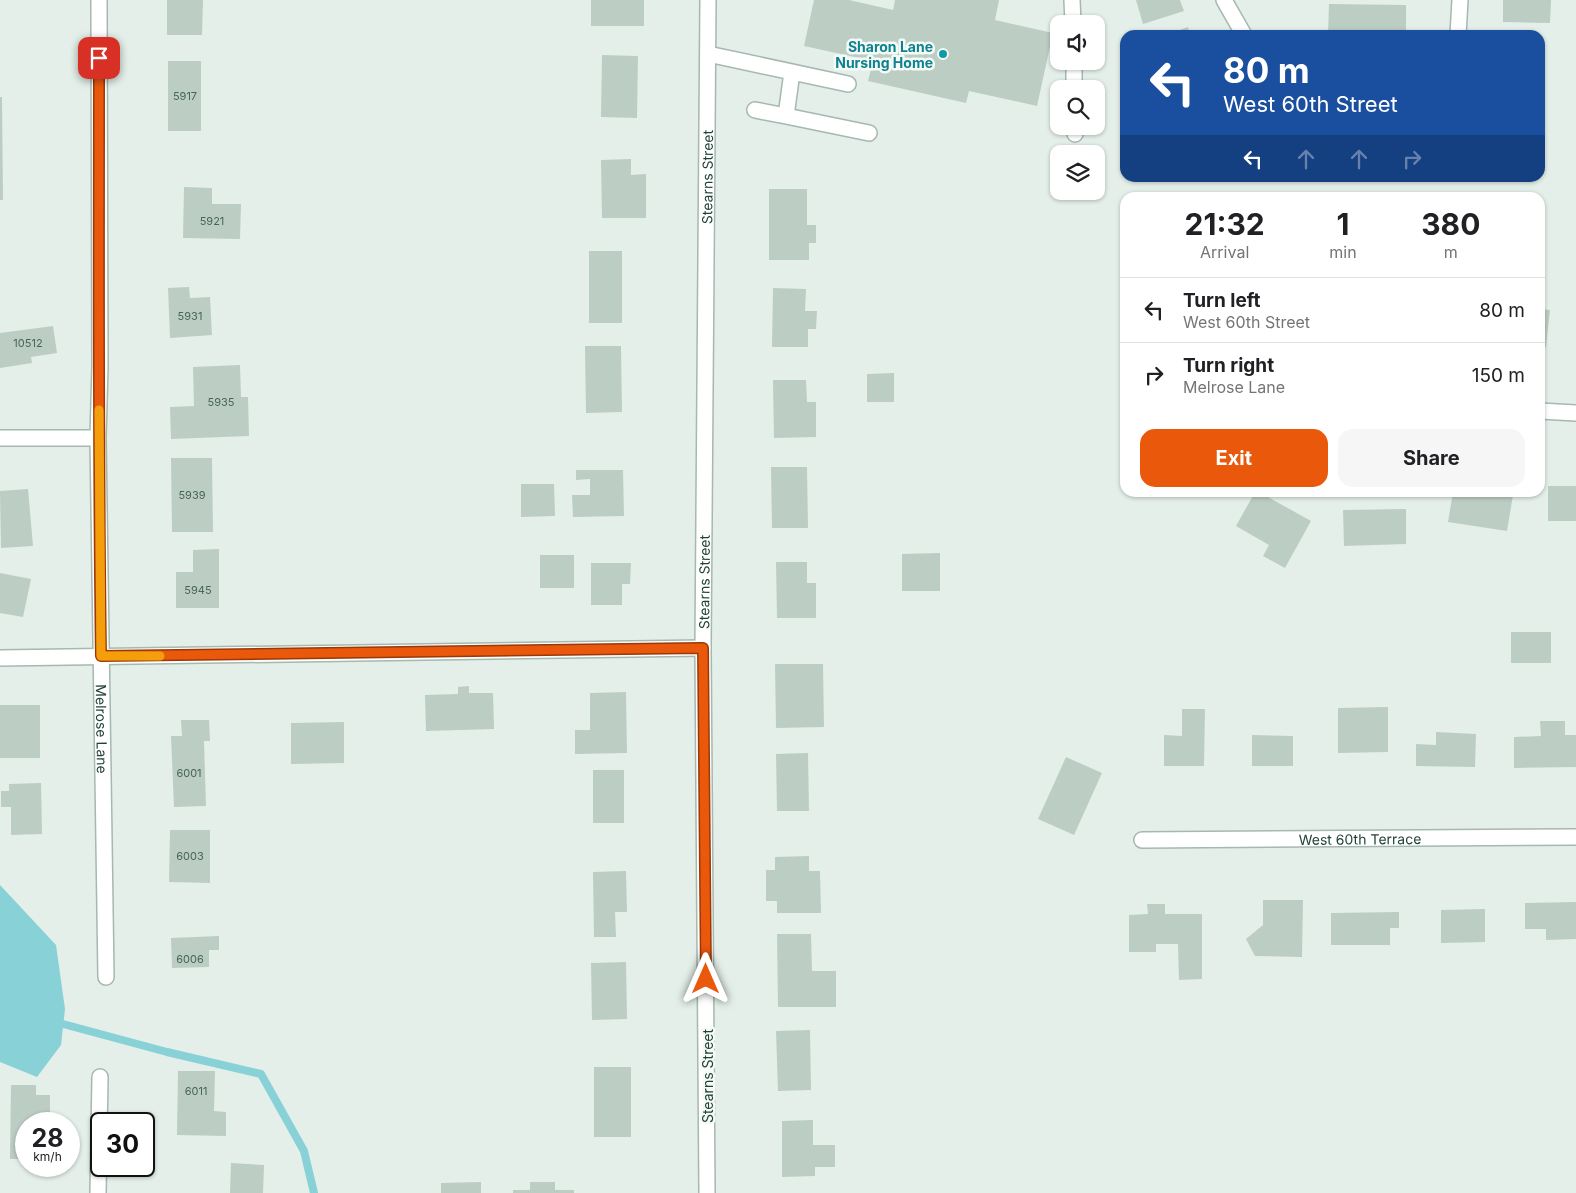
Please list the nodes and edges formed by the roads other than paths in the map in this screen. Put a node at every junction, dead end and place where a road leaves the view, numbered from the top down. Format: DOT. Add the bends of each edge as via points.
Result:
graph roads {
  1 [pos="99,0"];
  2 [pos="708,0"];
  3 [pos="1072,0"];
  4 [pos="1224,0"];
  5 [pos="1460,0"];
  6 [pos="1073,15"];
  7 [pos="1241,30"];
  8 [pos="1458,30"];
  9 [pos="708,54"];
  10 [pos="792,72"];
  11 [pos="848,84"];
  12 [pos="755,110"];
  13 [pos="786,116"];
  14 [pos="869,133"];
  15 [pos="1545,411"];
  16 [pos="1576,413"];
  17 [pos="0,438"];
  18 [pos="98,438"];
  19 [pos="703,648"];
  20 [pos="101,656"];
  21 [pos="0,658"];
  22 [pos="1576,837"];
  23 [pos="1142,840"];
  24 [pos="106,977"];
  25 [pos="100,1077"];
  26 [pos="98,1193"];
  27 [pos="707,1193"];
  1 -- 18 [label="street, Melrose Lane"];
  2 -- 9 [label="street, Stearns Street"];
  3 -- 6 [label="street"];
  4 -- 7 [label="street"];
  5 -- 8 [label="street"];
  9 -- 10 [label="street"];
  9 -- 19 [label="street, Stearns Street"];
  10 -- 11 [label="street"];
  10 -- 13 [label="street"];
  12 -- 13 [label="street"];
  13 -- 14 [label="street"];
  15 -- 16 [label="street"];
  17 -- 18 [label="street"];
  18 -- 20 [label="street, Melrose Lane"];
  19 -- 20 [label="street"];
  19 -- 27 [label="street, Stearns Street"];
  20 -- 21 [label="street"];
  20 -- 24 [label="street, Melrose Lane"];
  22 -- 23 [label="street, West 60th Terrace"];
  25 -- 26 [label="street"];
}
